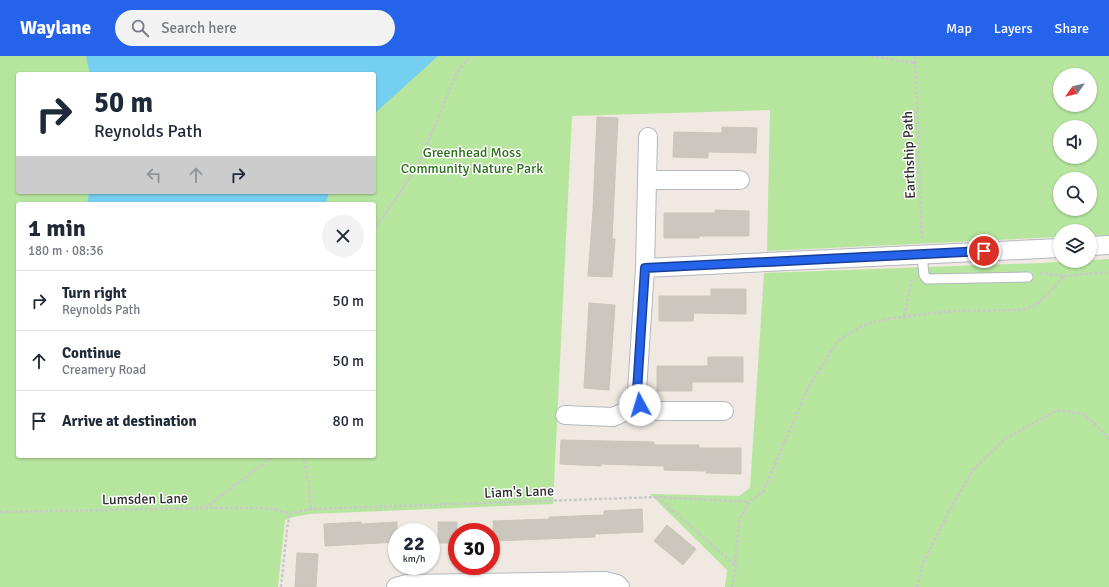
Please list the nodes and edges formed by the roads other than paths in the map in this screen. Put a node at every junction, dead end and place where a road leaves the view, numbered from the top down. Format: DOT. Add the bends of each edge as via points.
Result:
graph roads {
  1 [pos="648,137"];
  2 [pos="647,180"];
  3 [pos="740,180"];
  4 [pos="1097,246"];
  5 [pos="1109,246"];
  6 [pos="1053,248"];
  7 [pos="922,254"];
  8 [pos="645,268"];
  9 [pos="1028,277"];
  10 [pos="640,405"];
  11 [pos="724,412"];
  12 [pos="565,415"];
  13 [pos="396,587"];
  14 [pos="620,587"];
  1 -- 2 [label="street"];
  2 -- 3 [label="street"];
  2 -- 8 [label="street"];
  4 -- 5 [label="street"];
  6 -- 7 [label="street"];
  7 -- 8 [label="street"];
  7 -- 9 [label="lane" via="924,275 927,279"];
  8 -- 10 [label="street" via="637,391"];
  10 -- 11 [label="street" via="657,411"];
  10 -- 12 [label="street" via="613,418"];
  13 -- 14 [label="street" via="407,584 605,581"];
}
